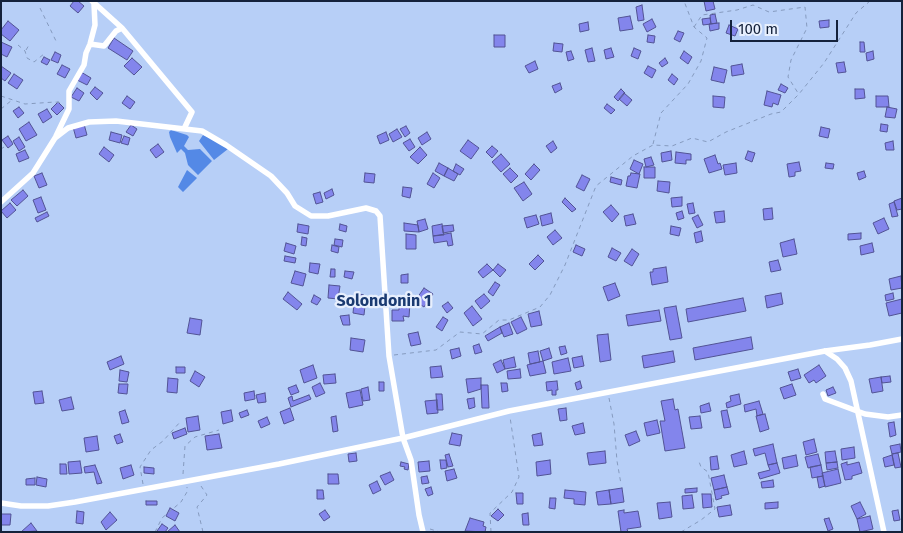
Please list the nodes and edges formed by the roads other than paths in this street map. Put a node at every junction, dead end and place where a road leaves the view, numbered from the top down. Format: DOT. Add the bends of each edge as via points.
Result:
graph roads {
  1 [pos="93,2"];
  2 [pos="122,28"];
  3 [pos="90,44"];
  4 [pos="184,129"];
  5 [pos="55,138"];
  6 [pos="1,202"];
  7 [pos="902,338"];
  8 [pos="824,351"];
  9 [pos="823,394"];
  10 [pos="857,410"];
  11 [pos="902,415"];
  12 [pos="403,438"];
  13 [pos="1,503"];
  14 [pos="423,529"];
  15 [pos="884,532"];
  1 -- 2 [label="street"];
  1 -- 3 [label="street" via="95,25"];
  2 -- 3 [label="street" via="104,46"];
  2 -- 4 [label="street" via="192,112"];
  3 -- 5 [label="street" via="84,65 69,90 69,109"];
  4 -- 5 [label="street" via="116,121 89,122 68,128"];
  4 -- 12 [label="street" via="202,131 226,145 271,176 295,206 311,216 366,208 380,216 390,356"];
  5 -- 6 [label="street" via="33,173"];
  7 -- 8 [label="street"];
  8 -- 10 [label="street" via="845,368"];
  8 -- 12 [label="street" via="509,411"];
  9 -- 10 [label="street" via="825,399"];
  10 -- 11 [label="street" via="888,417"];
  10 -- 15 [label="street"];
  12 -- 13 [label="street" via="48,506"];
  12 -- 14 [label="street" via="411,460"];
}
